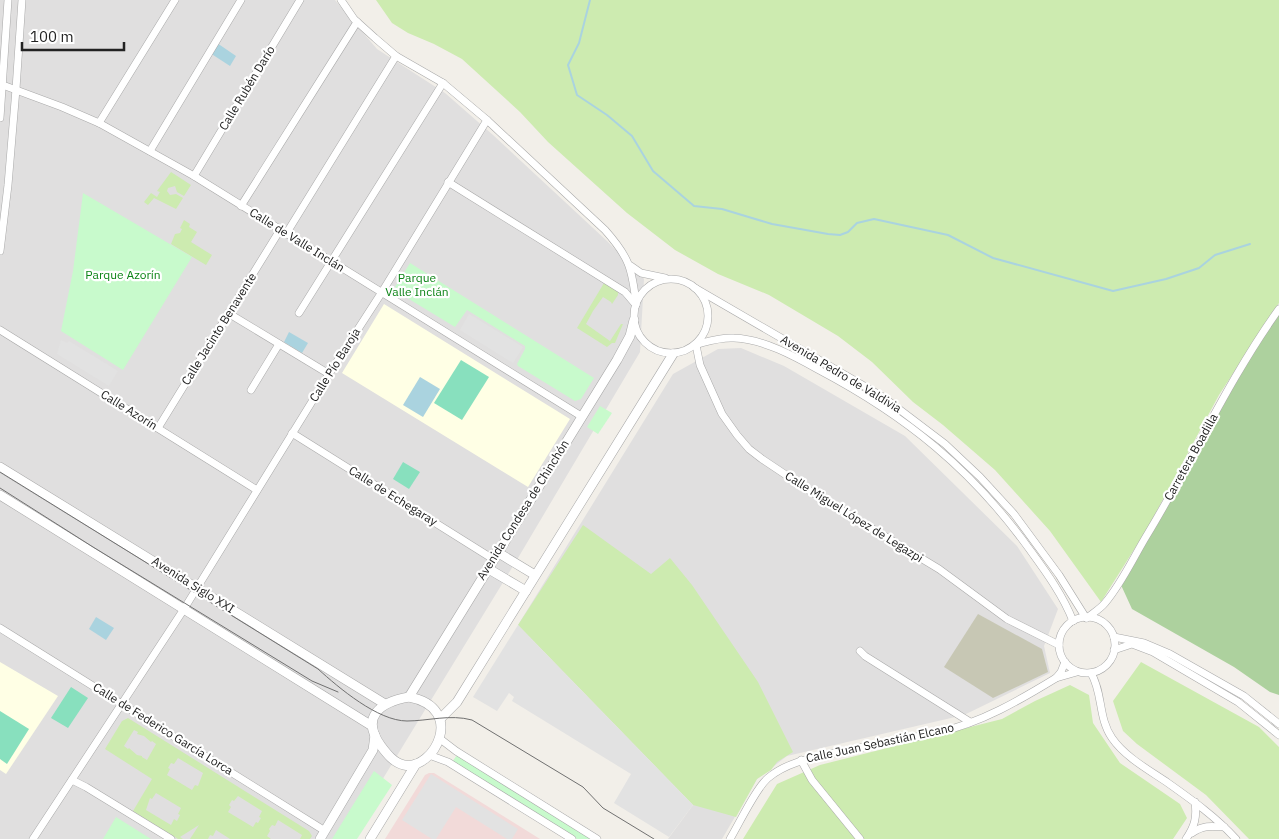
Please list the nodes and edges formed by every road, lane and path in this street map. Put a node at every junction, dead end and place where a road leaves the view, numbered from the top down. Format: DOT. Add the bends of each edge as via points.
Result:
graph roads {
  1 [pos="8,0"];
  2 [pos="22,0"];
  3 [pos="175,0"];
  4 [pos="241,0"];
  5 [pos="300,0"];
  6 [pos="341,0"];
  7 [pos="358,22"];
  8 [pos="396,56"];
  9 [pos="443,83"];
  10 [pos="1,84"];
  11 [pos="16,89"];
  12 [pos="0,118"];
  13 [pos="487,120"];
  14 [pos="99,123"];
  15 [pos="150,151"];
  16 [pos="194,176"];
  17 [pos="448,182"];
  18 [pos="241,206"];
  19 [pos="283,232"];
  20 [pos="0,252"];
  21 [pos="332,262"];
  22 [pos="631,266"];
  23 [pos="669,279"];
  24 [pos="695,288"];
  25 [pos="382,292"];
  26 [pos="636,304"];
  27 [pos="1279,309"];
  28 [pos="228,313"];
  29 [pos="299,313"];
  30 [pos="634,320"];
  31 [pos="0,330"];
  32 [pos="279,344"];
  33 [pos="696,344"];
  34 [pos="683,352"];
  35 [pos="673,354"];
  36 [pos="700,364"];
  37 [pos="328,374"];
  38 [pos="251,390"];
  39 [pos="581,416"];
  40 [pos="158,428"];
  41 [pos="292,433"];
  42 [pos="0,467"];
  43 [pos="257,490"];
  44 [pos="0,495"];
  45 [pos="495,555"];
  46 [pos="487,568"];
  47 [pos="535,575"];
  48 [pos="198,588"];
  49 [pos="526,591"];
  50 [pos="1104,604"];
  51 [pos="184,609"];
  52 [pos="1087,618"];
  53 [pos="1073,621"];
  54 [pos="1103,623"];
  55 [pos="0,628"];
  56 [pos="1061,634"];
  57 [pos="1042,636"];
  58 [pos="1114,637"];
  59 [pos="1059,645"];
  60 [pos="1114,650"];
  61 [pos="860,652"];
  62 [pos="1064,662"];
  63 [pos="1101,669"];
  64 [pos="1077,672"];
  65 [pos="1091,673"];
  66 [pos="1056,678"];
  67 [pos="1099,696"];
  68 [pos="409,697"];
  69 [pos="122,704"];
  70 [pos="386,704"];
  71 [pos="440,719"];
  72 [pos="970,722"];
  73 [pos="1279,724"];
  74 [pos="374,730"];
  75 [pos="1279,735"];
  76 [pos="440,738"];
  77 [pos="429,755"];
  78 [pos="801,760"];
  79 [pos="416,764"];
  80 [pos="72,780"];
  81 [pos="1195,802"];
  82 [pos="1224,827"];
  83 [pos="323,835"];
  84 [pos="1187,838"];
  85 [pos="33,839"];
  86 [pos="170,839"];
  87 [pos="370,839"];
  88 [pos="572,839"];
  89 [pos="597,839"];
  90 [pos="730,839"];
  91 [pos="860,839"];
  92 [pos="1236,839"];
  1 -- 10 [label="street"];
  2 -- 11 [label="street"];
  3 -- 14 [label="street"];
  4 -- 15 [label="street"];
  5 -- 16 [label="street, Calle Rubén Darío"];
  6 -- 7 [label="street"];
  7 -- 8 [label="street"];
  7 -- 18 [label="street"];
  8 -- 9 [label="street"];
  8 -- 19 [label="street, Calle Jacinto Benavente"];
  9 -- 13 [label="street"];
  9 -- 21 [label="street"];
  10 -- 11 [label="street, Calle de Valle Inclán"];
  10 -- 12 [label="street"];
  11 -- 14 [label="street, Calle de Valle Inclán"];
  11 -- 20 [label="street"];
  13 -- 17 [label="street, Calle Pío Baroja"];
  13 -- 22 [label="street" via="604,230"];
  14 -- 15 [label="street, Calle de Valle Inclán"];
  15 -- 16 [label="street, Calle de Valle Inclán"];
  16 -- 18 [label="street, Calle de Valle Inclán"];
  17 -- 25 [label="street, Calle Pío Baroja"];
  17 -- 26 [label="street" via="625,292"];
  18 -- 19 [label="street, Calle de Valle Inclán"];
  19 -- 21 [label="street, Calle de Valle Inclán"];
  19 -- 28 [label="street, Calle Jacinto Benavente"];
  21 -- 25 [label="street, Calle de Valle Inclán"];
  21 -- 29 [label="street"];
  22 -- 23 [label="street" via="641,273"];
  22 -- 26 [label="street"];
  23 -- 24 [label="street" via="683,281"];
  23 -- 26 [label="street" via="652,284"];
  24 -- 33 [label="street" via="709,312 708,327"];
  24 -- 52 [label="street, Avenida Pedro de Valdivia" via="883,397 945,444 1014,514"];
  25 -- 37 [label="street, Calle Pío Baroja"];
  25 -- 39 [label="street, Calle de Valle Inclán"];
  26 -- 30 [label="street"];
  27 -- 50 [label="street, Carretera Boadilla"];
  28 -- 32 [label="street"];
  28 -- 40 [label="street, Calle Jacinto Benavente"];
  30 -- 35 [label="street" via="646,344 657,351"];
  30 -- 39 [label="street, Avenida Condesa de Chinchón" via="630,336 617,360"];
  31 -- 40 [label="street, Calle Azorín"];
  32 -- 37 [label="street"];
  32 -- 38 [label="street"];
  33 -- 34 [label="street"];
  33 -- 36 [label="street, Calle Miguel López de Legazpi"];
  33 -- 53 [label="street, Avenida Pedro de Valdivia" via="734,338 769,347 849,386 908,424 941,450 1008,519 1066,604"];
  34 -- 35 [label="street"];
  34 -- 36 [label="street"];
  35 -- 47 [label="street"];
  36 -- 57 [label="street, Calle Miguel López de Legazpi" via="722,414 749,449 762,460 939,569 1007,619"];
  37 -- 41 [label="street, Calle Pío Baroja"];
  39 -- 45 [label="street, Avenida Condesa de Chinchón"];
  40 -- 43 [label="street, Calle Azorín"];
  41 -- 43 [label="street, Calle Pío Baroja"];
  41 -- 45 [label="street, Calle de Echegaray"];
  42 -- 48 [label="street, Avenida Siglo XXI"];
  43 -- 48 [label="street, Calle Pío Baroja"];
  44 -- 51 [label="street, Avenida Siglo XXI"];
  45 -- 46 [label="street, Avenida Condesa de Chinchón"];
  45 -- 47 [label="street"];
  46 -- 49 [label="street"];
  46 -- 68 [label="street, Avenida Condesa de Chinchón"];
  47 -- 49 [label="street"];
  48 -- 51 [label="street, Calle Pío Baroja"];
  48 -- 70 [label="street, Avenida Siglo XXI"];
  49 -- 71 [label="street" via="457,702"];
  50 -- 52 [label="street"];
  50 -- 54 [label="street"];
  51 -- 69 [label="street, Calle Pío Baroja"];
  51 -- 74 [label="street, Avenida Siglo XXI"];
  52 -- 53 [label="street"];
  52 -- 54 [label="street"];
  53 -- 56 [label="street"];
  54 -- 58 [label="street"];
  55 -- 69 [label="street, Calle de Federico García Lorca"];
  56 -- 57 [label="street"];
  56 -- 59 [label="street"];
  57 -- 59 [label="street, Calle Miguel López de Legazpi"];
  58 -- 60 [label="street"];
  58 -- 73 [label="street" via="1144,643 1170,654 1244,696"];
  59 -- 62 [label="street"];
  60 -- 63 [label="street" via="1110,661"];
  60 -- 75 [label="street" via="1132,644 1153,652 1238,702"];
  61 -- 72 [label="street"];
  62 -- 64 [label="street"];
  62 -- 66 [label="street"];
  63 -- 65 [label="street"];
  63 -- 67 [label="street"];
  64 -- 65 [label="street"];
  64 -- 66 [label="street, Calle Juan Sebastián Elcano"];
  65 -- 67 [label="street"];
  66 -- 72 [label="street, Calle Juan Sebastián Elcano" via="986,717"];
  67 -- 81 [label="street" via="1101,713 1118,746"];
  68 -- 70 [label="street"];
  68 -- 71 [label="street" via="428,703"];
  69 -- 80 [label="street, Calle Pío Baroja"];
  69 -- 83 [label="street, Calle de Federico García Lorca"];
  70 -- 74 [label="street" via="376,711"];
  71 -- 76 [label="street"];
  72 -- 78 [label="street, Calle Juan Sebastián Elcano" via="941,732"];
  74 -- 79 [label="street" via="384,750 395,761 406,766"];
  74 -- 83 [label="street" via="373,750"];
  76 -- 77 [label="street"];
  76 -- 89 [label="street"];
  77 -- 79 [label="street"];
  77 -- 88 [label="street" via="448,762"];
  78 -- 90 [label="street, Calle Juan Sebastián Elcano" via="763,783"];
  78 -- 91 [label="street" via="812,780"];
  79 -- 87 [label="street"];
  80 -- 85 [label="street, Calle Pío Baroja"];
  80 -- 86 [label="street"];
  81 -- 82 [label="street"];
  81 -- 84 [label="street" via="1195,825"];
  82 -- 84 [label="street" via="1208,825 1198,828"];
  82 -- 92 [label="street"];
}
